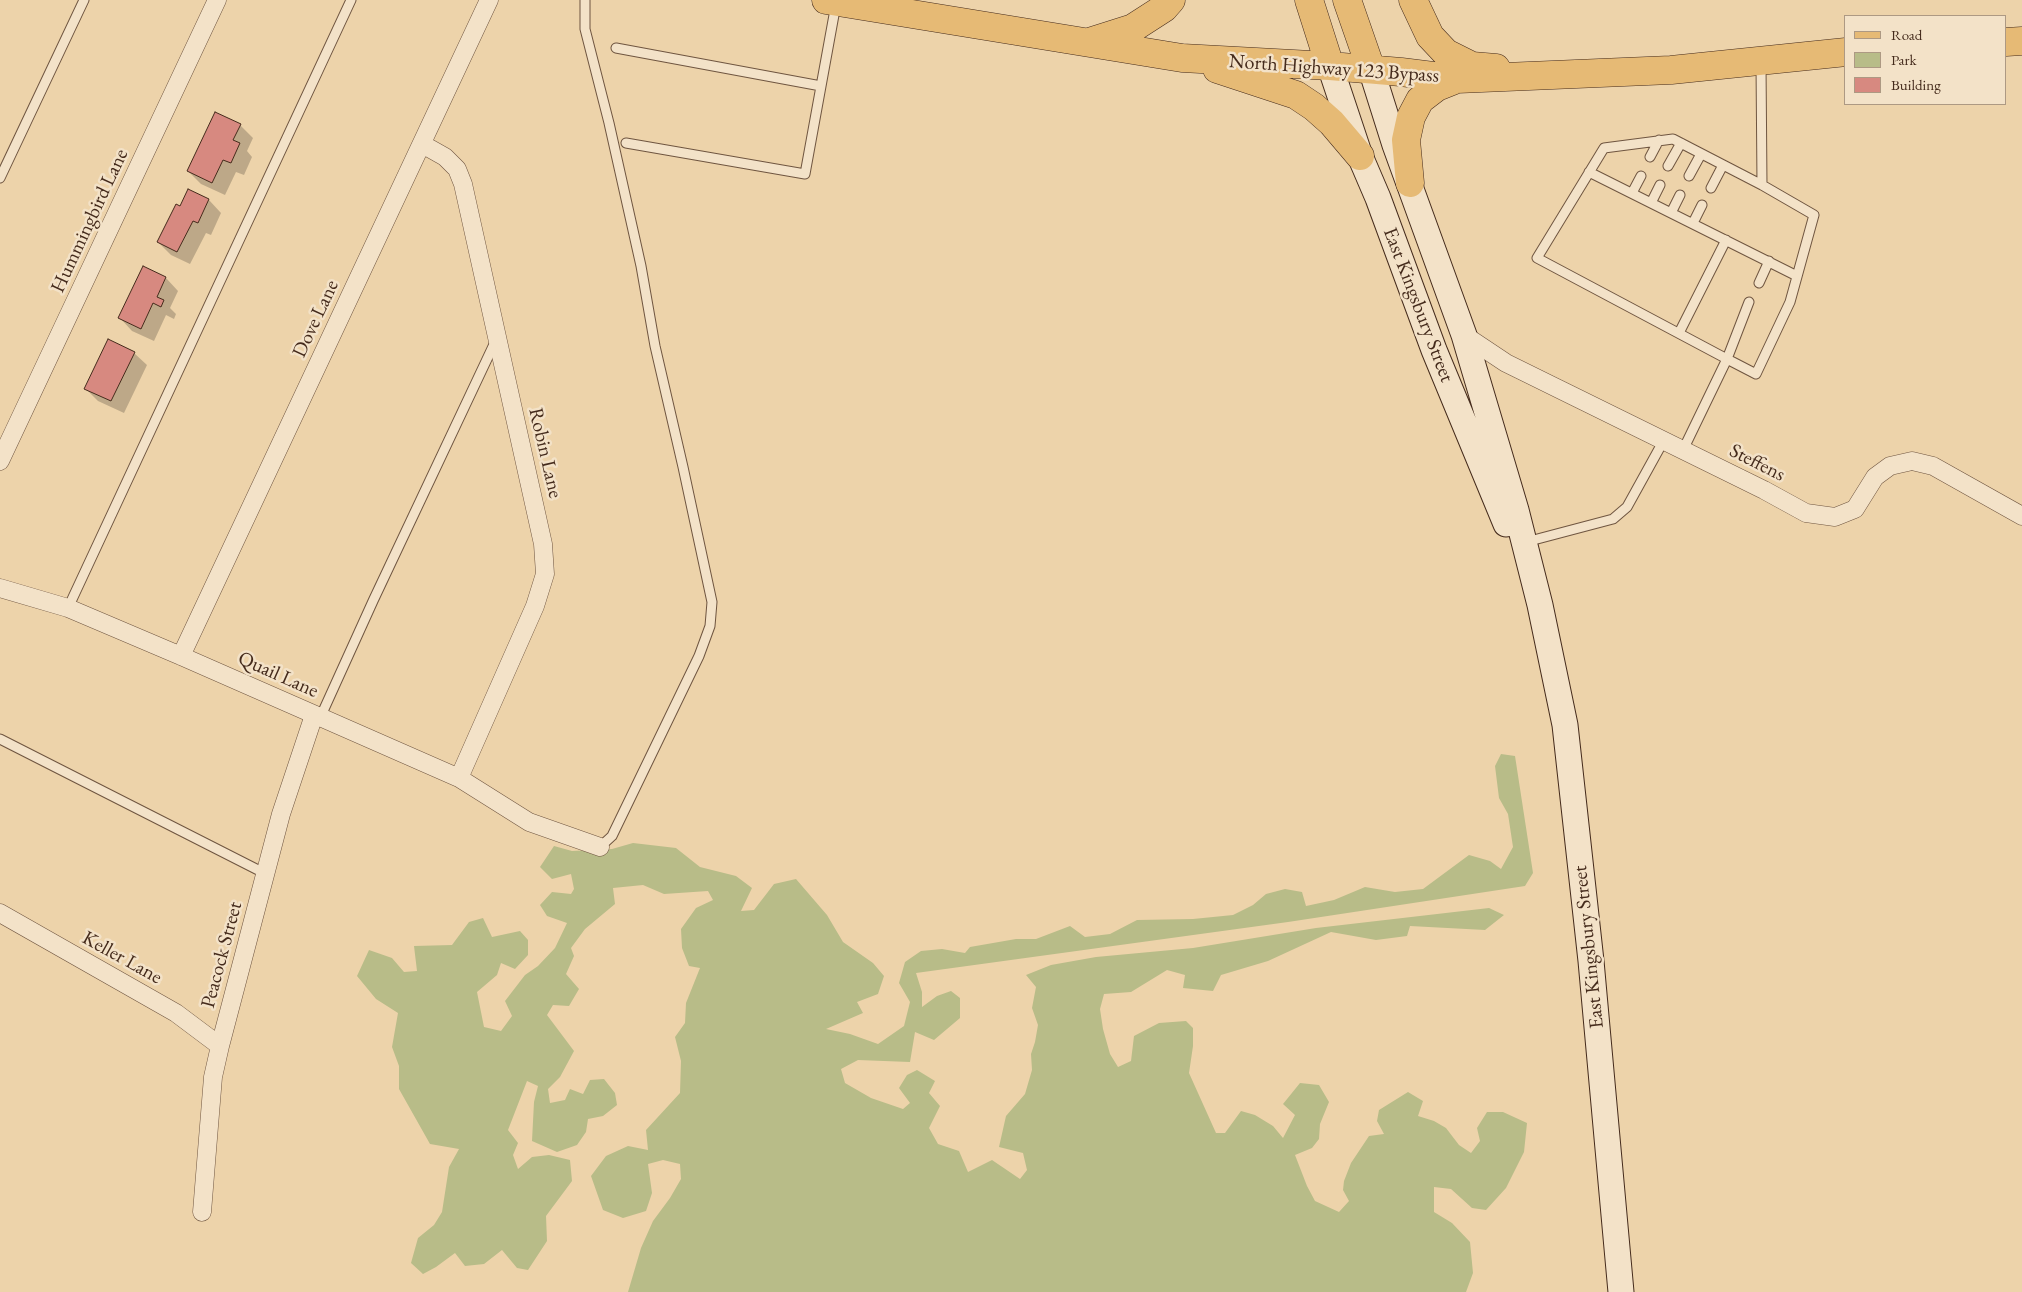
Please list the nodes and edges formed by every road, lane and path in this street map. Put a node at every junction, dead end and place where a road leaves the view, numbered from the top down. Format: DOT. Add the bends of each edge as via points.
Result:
graph roads {
  1 [pos="84,0"];
  2 [pos="218,0"];
  3 [pos="351,0"];
  4 [pos="489,0"];
  5 [pos="585,0"];
  6 [pos="1171,0"];
  7 [pos="1309,0"];
  8 [pos="1347,0"];
  9 [pos="1413,0"];
  10 [pos="831,1"];
  11 [pos="2022,40"];
  12 [pos="1088,42"];
  13 [pos="2007,42"];
  14 [pos="616,48"];
  15 [pos="1844,52"];
  16 [pos="1182,58"];
  17 [pos="1760,61"];
  18 [pos="1330,66"];
  19 [pos="1371,69"];
  20 [pos="1591,74"];
  21 [pos="1457,79"];
  22 [pos="821,86"];
  23 [pos="1659,140"];
  24 [pos="626,143"];
  25 [pos="1680,143"];
  26 [pos="422,144"];
  27 [pos="1701,154"];
  28 [pos="1360,156"];
  29 [pos="1650,158"];
  30 [pos="1723,165"];
  31 [pos="1668,166"];
  32 [pos="1589,172"];
  33 [pos="1641,176"];
  34 [pos="1689,176"];
  35 [pos="0,178"];
  36 [pos="1410,184"];
  37 [pos="1660,185"];
  38 [pos="1762,185"];
  39 [pos="1710,188"];
  40 [pos="1632,193"];
  41 [pos="1680,194"];
  42 [pos="1650,202"];
  43 [pos="1702,205"];
  44 [pos="1670,213"];
  45 [pos="1693,223"];
  46 [pos="1726,240"];
  47 [pos="1769,261"];
  48 [pos="1797,276"];
  49 [pos="1758,283"];
  50 [pos="1749,302"];
  51 [pos="1680,334"];
  52 [pos="1464,336"];
  53 [pos="497,337"];
  54 [pos="1727,359"];
  55 [pos="1664,440"];
  56 [pos="1683,450"];
  57 [pos="0,461"];
  58 [pos="2022,516"];
  59 [pos="1524,542"];
  60 [pos="0,588"];
  61 [pos="1540,605"];
  62 [pos="68,608"];
  63 [pos="180,656"];
  64 [pos="317,716"];
  65 [pos="0,739"];
  66 [pos="459,778"];
  67 [pos="600,847"];
  68 [pos="266,874"];
  69 [pos="0,913"];
  70 [pos="220,1046"];
  71 [pos="202,1212"];
  72 [pos="1621,1292"];
  1 -- 35 [label="lane"];
  2 -- 57 [label="street, Hummingbird Lane"];
  3 -- 62 [label="lane"];
  4 -- 26 [label="street, Dove Lane"];
  5 -- 67 [label="lane" via="585,29 641,266 654,346 684,467 712,602 710,626 699,656 612,836"];
  6 -- 12 [label="main road" via="1132,28"];
  7 -- 18 [label="main road, East Kingsbury Street"];
  8 -- 19 [label="main road, East Kingsbury Street"];
  9 -- 20 [label="main road" via="1430,36 1446,53 1472,66"];
  10 -- 12 [label="main road, North Highway 123 Bypass"];
  10 -- 22 [label="lane"];
  11 -- 13 [label="main road"];
  12 -- 16 [label="main road, North Highway 123 Bypass"];
  14 -- 22 [label="lane"];
  15 -- 17 [label="main road, North Highway 123 Bypass"];
  16 -- 18 [label="main road, North Highway 123 Bypass"];
  16 -- 28 [label="main road" via="1296,95 1332,123"];
  17 -- 20 [label="main road, North Highway 123 Bypass"];
  17 -- 38 [label="lane"];
  18 -- 19 [label="main road, North Highway 123 Bypass"];
  18 -- 28 [label="main road, East Kingsbury Street"];
  19 -- 21 [label="main road, North Highway 123 Bypass"];
  19 -- 36 [label="main road, East Kingsbury Street"];
  20 -- 21 [label="main road, North Highway 123 Bypass"];
  21 -- 36 [label="main road" via="1437,87 1420,100 1411,117 1406,140"];
  22 -- 24 [label="lane" via="805,174"];
  23 -- 25 [label="lane" via="1673,139"];
  23 -- 29 [label="lane"];
  23 -- 32 [label="lane" via="1604,148"];
  25 -- 27 [label="lane"];
  25 -- 31 [label="lane"];
  26 -- 53 [label="street, Robin Lane" via="458,169"];
  26 -- 63 [label="street, Dove Lane"];
  27 -- 30 [label="lane"];
  27 -- 34 [label="lane"];
  28 -- 61 [label="main road, East Kingsbury Street" via="1434,350"];
  30 -- 38 [label="lane"];
  30 -- 39 [label="lane"];
  32 -- 40 [label="lane"];
  32 -- 51 [label="lane" via="1537,258"];
  33 -- 40 [label="lane"];
  36 -- 52 [label="main road, East Kingsbury Street"];
  37 -- 42 [label="lane"];
  38 -- 48 [label="lane" via="1814,214"];
  40 -- 42 [label="lane"];
  41 -- 44 [label="lane"];
  42 -- 44 [label="lane"];
  43 -- 45 [label="lane"];
  44 -- 45 [label="lane"];
  45 -- 46 [label="lane"];
  46 -- 47 [label="lane"];
  46 -- 51 [label="lane"];
  47 -- 48 [label="lane"];
  47 -- 49 [label="lane"];
  48 -- 54 [label="lane" via="1790,302 1756,374"];
  50 -- 54 [label="lane"];
  51 -- 54 [label="lane"];
  52 -- 55 [label="street, Steffens" via="1506,364"];
  52 -- 59 [label="main road, East Kingsbury Street"];
  53 -- 64 [label="lane"];
  53 -- 66 [label="street, Robin Lane" via="543,544 545,574 535,606"];
  54 -- 56 [label="lane"];
  55 -- 56 [label="street, Steffens"];
  55 -- 59 [label="lane" via="1627,507 1612,519"];
  56 -- 58 [label="street, Steffens" via="1806,513 1835,517 1855,509 1874,477 1890,466 1912,461 1933,466"];
  59 -- 61 [label="main road, East Kingsbury Street"];
  60 -- 62 [label="street, Quail Lane"];
  61 -- 72 [label="main road, East Kingsbury Street" via="1565,725 1592,970"];
  62 -- 63 [label="street, Quail Lane"];
  63 -- 64 [label="street, Quail Lane"];
  64 -- 66 [label="street, Quail Lane"];
  64 -- 68 [label="street, Peacock Street" via="282,814"];
  65 -- 68 [label="lane"];
  66 -- 67 [label="street, Quail Lane" via="529,822"];
  68 -- 70 [label="street, Peacock Street"];
  69 -- 70 [label="street, Keller Lane" via="176,1013"];
  70 -- 71 [label="street, Peacock Street" via="213,1077"];
}
